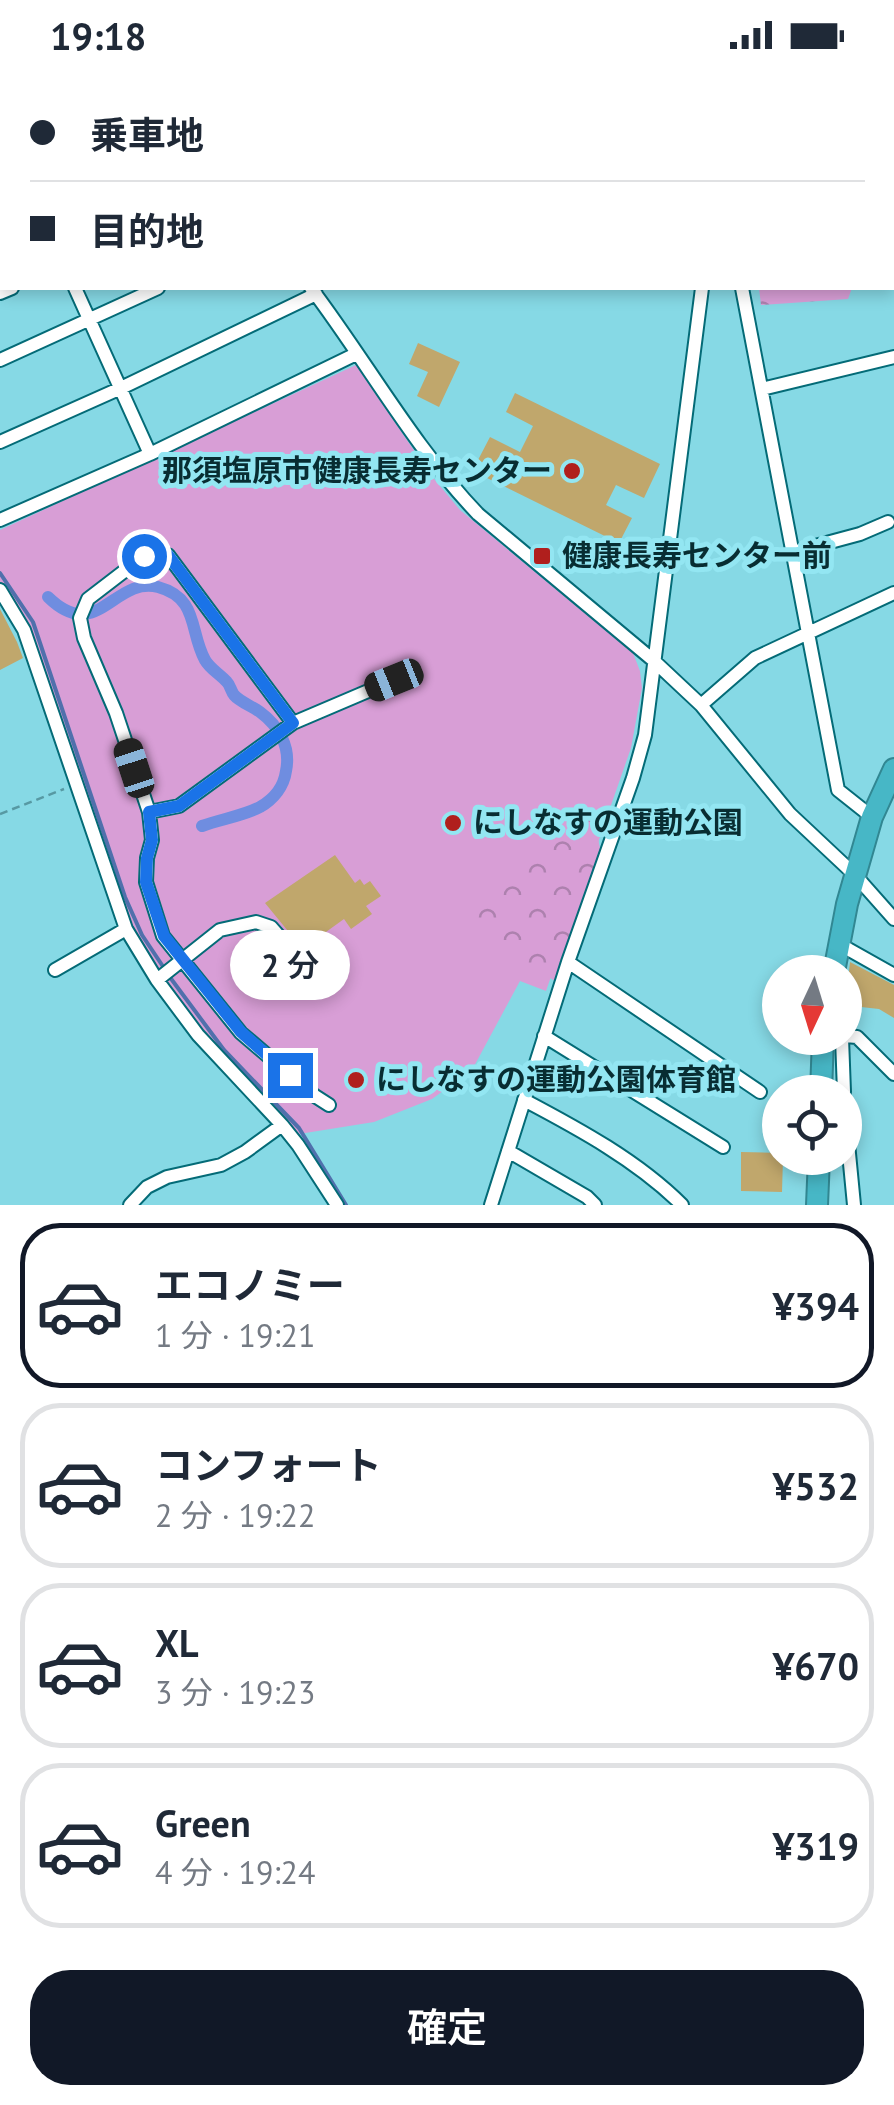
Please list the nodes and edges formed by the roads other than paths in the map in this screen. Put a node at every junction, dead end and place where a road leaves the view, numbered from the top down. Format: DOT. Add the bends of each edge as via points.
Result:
graph roads {
  1 [pos="75,290"];
  2 [pos="154,290"];
  3 [pos="702,290"];
  4 [pos="742,290"];
  5 [pos="313,291"];
  6 [pos="90,320"];
  7 [pos="356,354"];
  8 [pos="894,357"];
  9 [pos="0,360"];
  10 [pos="121,388"];
  11 [pos="762,389"];
  12 [pos="0,442"];
  13 [pos="150,454"];
  14 [pos="0,520"];
  15 [pos="888,522"];
  16 [pos="793,552"];
  17 [pos="0,590"];
  18 [pos="894,593"];
  19 [pos="808,632"];
  20 [pos="653,660"];
  21 [pos="394,680"];
  22 [pos="701,705"];
  23 [pos="293,723"];
  24 [pos="894,769"];
  25 [pos="149,812"];
  26 [pos="872,817"];
  27 [pos="855,874"];
  28 [pos="894,919"];
  29 [pos="126,928"];
  30 [pos="838,944"];
  31 [pos="836,955"];
  32 [pos="184,960"];
  33 [pos="300,960"];
  34 [pos="568,962"];
  35 [pos="55,970"];
  36 [pos="894,976"];
  37 [pos="157,980"];
  38 [pos="544,1036"];
  39 [pos="862,1042"];
  40 [pos="894,1074"];
  41 [pos="760,1092"];
  42 [pos="524,1100"];
  43 [pos="330,1105"];
  44 [pos="282,1125"];
  45 [pos="723,1147"];
  46 [pos="508,1151"];
  47 [pos="818,1175"];
  48 [pos="851,1175"];
  49 [pos="130,1205"];
  50 [pos="337,1205"];
  51 [pos="491,1205"];
  52 [pos="595,1205"];
  53 [pos="682,1205"];
  54 [pos="817,1205"];
  55 [pos="854,1205"];
  1 -- 6 [label="street"];
  2 -- 6 [label="street"];
  3 -- 20 [label="street"];
  4 -- 11 [label="street"];
  5 -- 7 [label="street"];
  5 -- 10 [label="street"];
  6 -- 9 [label="street"];
  6 -- 10 [label="street"];
  7 -- 13 [label="street"];
  7 -- 20 [label="street" via="478,514"];
  8 -- 11 [label="street"];
  10 -- 12 [label="street"];
  10 -- 13 [label="street"];
  11 -- 16 [label="street"];
  13 -- 14 [label="street"];
  15 -- 16 [label="street"];
  16 -- 19 [label="street"];
  17 -- 29 [label="street" via="24,630"];
  18 -- 19 [label="street"];
  19 -- 22 [label="street" via="755,658"];
  19 -- 26 [label="street" via="838,790"];
  20 -- 22 [label="street"];
  20 -- 34 [label="street" via="636,766"];
  21 -- 23 [label="street"];
  22 -- 27 [label="street" via="790,814"];
  23 -- 25 [label="street" via="179,806"];
  23 -- 25 [label="street" via="168,555 144,556 88,599 80,618"];
  24 -- 26 [label="highway"];
  25 -- 32 [label="street" via="146,882 164,936"];
  26 -- 27 [label="highway"];
  27 -- 28 [label="street"];
  27 -- 30 [label="highway"];
  29 -- 35 [label="street"];
  29 -- 37 [label="street"];
  30 -- 31 [label="highway"];
  30 -- 36 [label="street"];
  32 -- 33 [label="street" via="220,930 256,922 271,927"];
  32 -- 37 [label="street"];
  32 -- 43 [label="street" via="241,1032"];
  34 -- 38 [label="street"];
  34 -- 41 [label="street"];
  37 -- 44 [label="street" via="198,1036"];
  38 -- 42 [label="street"];
  38 -- 45 [label="street"];
  39 -- 40 [label="street"];
  42 -- 46 [label="street"];
  42 -- 53 [label="street" via="595,1139"];
  44 -- 49 [label="street" via="221,1165 147,1187"];
  44 -- 50 [label="street"];
  46 -- 51 [label="street"];
  46 -- 52 [label="street"];
  47 -- 54 [label="highway"];
  48 -- 55 [label="street"];
}
